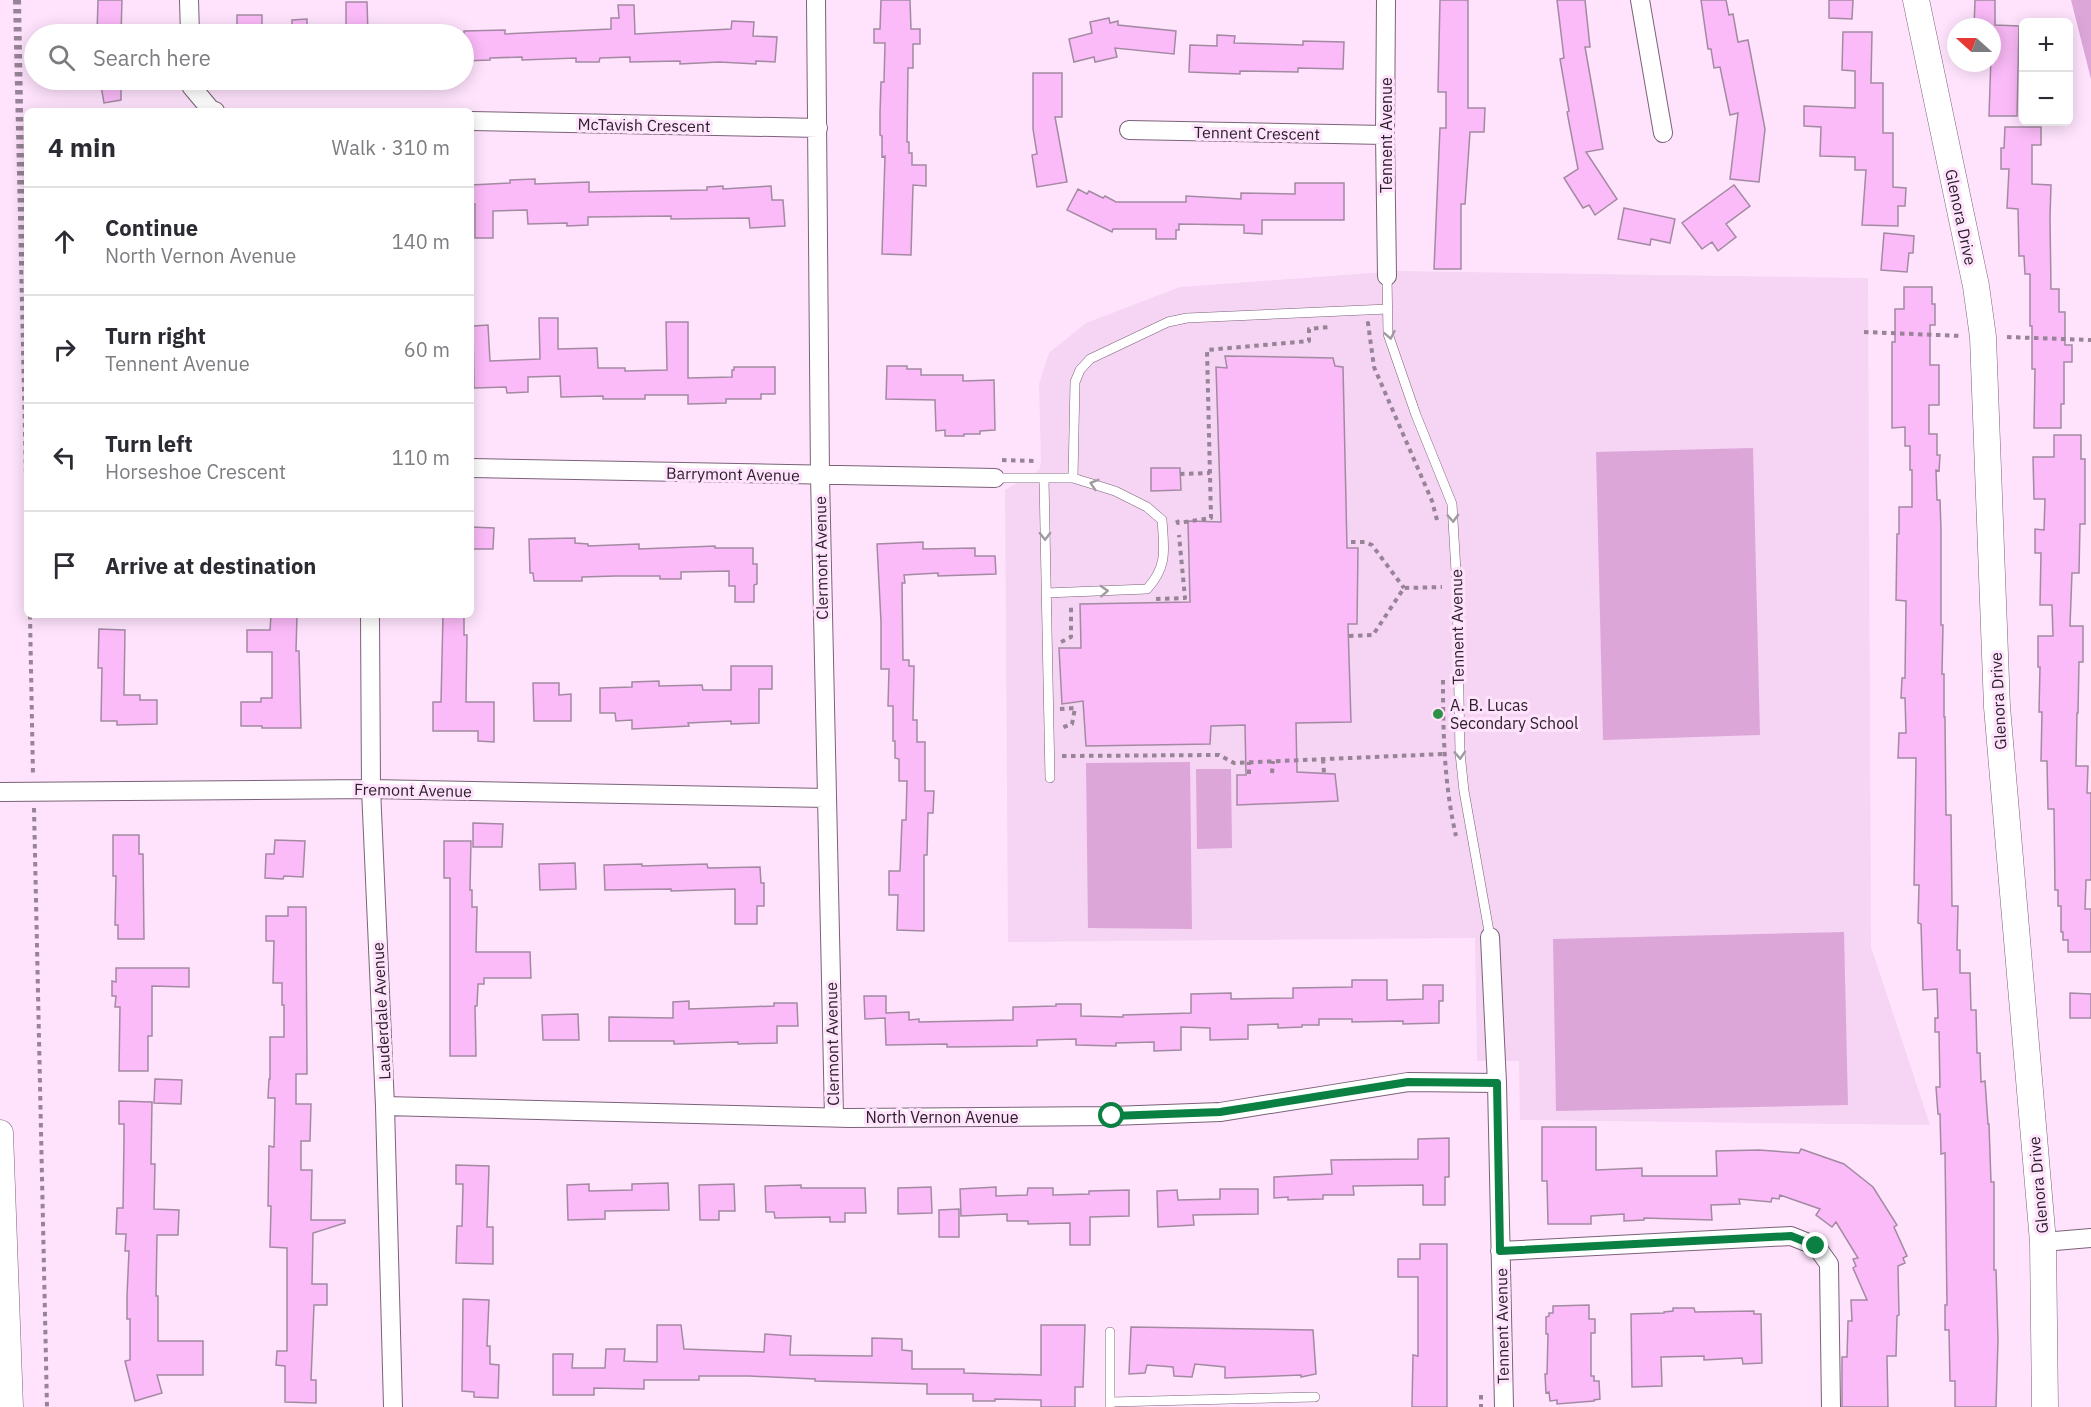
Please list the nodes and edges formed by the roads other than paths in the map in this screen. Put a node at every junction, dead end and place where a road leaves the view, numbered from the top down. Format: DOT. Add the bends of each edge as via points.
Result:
graph roads {
  1 [pos="189,0"];
  2 [pos="816,0"];
  3 [pos="1386,0"];
  4 [pos="1640,0"];
  5 [pos="1916,0"];
  6 [pos="190,24"];
  7 [pos="194,90"];
  8 [pos="209,108"];
  9 [pos="474,121"];
  10 [pos="818,128"];
  11 [pos="1129,130"];
  12 [pos="1663,133"];
  13 [pos="1385,135"];
  14 [pos="1388,276"];
  15 [pos="1388,309"];
  16 [pos="474,468"];
  17 [pos="820,476"];
  18 [pos="995,478"];
  19 [pos="1073,478"];
  20 [pos="1044,479"];
  21 [pos="1046,593"];
  22 [pos="370,618"];
  23 [pos="1050,778"];
  24 [pos="371,789"];
  25 [pos="0,792"];
  26 [pos="826,798"];
  27 [pos="1490,937"];
  28 [pos="1497,1083"];
  29 [pos="385,1106"];
  30 [pos="834,1117"];
  31 [pos="0,1133"];
  32 [pos="2091,1238"];
  33 [pos="2043,1242"];
  34 [pos="1500,1251"];
  35 [pos="1110,1332"];
  36 [pos="1315,1397"];
  37 [pos="1110,1404"];
  38 [pos="10,1407"];
  39 [pos="393,1407"];
  40 [pos="1504,1407"];
  41 [pos="1831,1407"];
  42 [pos="2045,1407"];
  1 -- 6 [label="street"];
  2 -- 10 [label="street, Clermont Avenue"];
  3 -- 13 [label="street, Tennent Avenue"];
  4 -- 12 [label="street"];
  5 -- 33 [label="street, Glenora Drive" via="1976,286 1983,337 1997,707"];
  7 -- 8 [label="street"];
  9 -- 10 [label="street, McTavish Crescent"];
  10 -- 17 [label="street, Clermont Avenue"];
  11 -- 13 [label="street, Tennent Crescent"];
  13 -- 14 [label="street, Tennent Avenue"];
  14 -- 15 [label="lane, Tennent Avenue"];
  15 -- 19 [label="lane" via="1187,318 1168,322 1090,359 1075,382"];
  15 -- 27 [label="lane, Tennent Avenue, one-way" via="1388,333 1452,504 1460,753"];
  16 -- 17 [label="street, Barrymont Avenue"];
  17 -- 18 [label="street, Barrymont Avenue"];
  17 -- 26 [label="street, Clermont Avenue"];
  18 -- 20 [label="lane"];
  19 -- 20 [label="lane"];
  21 -- 19 [label="lane, one-way" via="1148,589 1159,576 1164,552 1162,520 1147,507 1115,491"];
  20 -- 21 [label="lane, one-way"];
  21 -- 23 [label="lane"];
  22 -- 24 [label="street, Lauderdale Avenue"];
  24 -- 25 [label="street, Fremont Avenue" via="34,799"];
  24 -- 26 [label="street, Fremont Avenue"];
  24 -- 29 [label="street, Lauderdale Avenue"];
  26 -- 30 [label="street, Clermont Avenue"];
  27 -- 28 [label="street, Tennent Avenue"];
  28 -- 30 [label="street, North Vernon Avenue" via="1408,1082 1220,1112"];
  28 -- 34 [label="street, Tennent Avenue"];
  29 -- 30 [label="street, North Vernon Avenue"];
  29 -- 39 [label="street, Lauderdale Avenue"];
  31 -- 38 [label="street"];
  32 -- 33 [label="street"];
  33 -- 42 [label="street, Glenora Drive"];
  34 -- 40 [label="street, Tennent Avenue"];
  34 -- 41 [label="street" via="1791,1236 1816,1246 1829,1264"];
  35 -- 37 [label="lane"];
  36 -- 37 [label="lane"];
}
